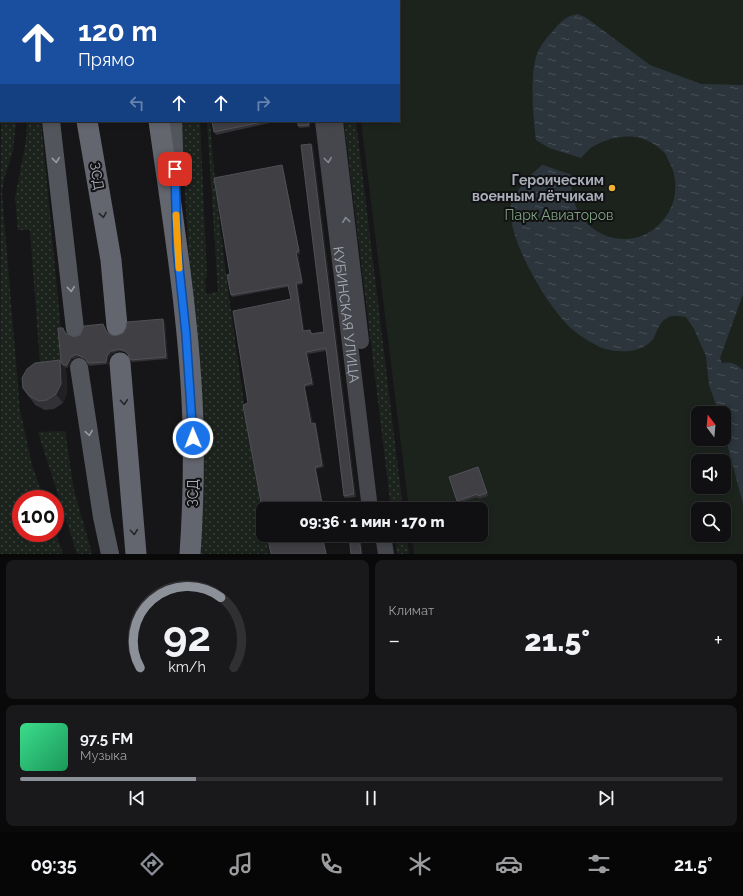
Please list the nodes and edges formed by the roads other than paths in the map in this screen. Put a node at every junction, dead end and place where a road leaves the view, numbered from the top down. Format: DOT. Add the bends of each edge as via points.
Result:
graph roads {
  1 [pos="51,122"];
  2 [pos="87,122"];
  3 [pos="159,122"];
  4 [pos="173,122"];
  5 [pos="323,122"];
  6 [pos="335,122"];
  7 [pos="177,248"];
  8 [pos="117,326"];
  9 [pos="75,329"];
  10 [pos="120,363"];
  11 [pos="79,367"];
  12 [pos="369,502"];
  13 [pos="379,502"];
  14 [pos="374,542"];
  15 [pos="385,542"];
  16 [pos="110,554"];
  17 [pos="136,554"];
  18 [pos="190,554"];
  19 [pos="376,554"];
  20 [pos="386,554"];
  1 -- 9 [label="main road, one-way"];
  2 -- 8 [label="highway, ЗСД, one-way" via="111,260"];
  3 -- 7 [label="highway, ЗСД"];
  4 -- 7 [label="main road"];
  5 -- 12 [label="main road, КУБИНСКАЯ УЛИЦА, one-way"];
  13 -- 6 [label="main road, КУБИНСКАЯ УЛИЦА, one-way"];
  7 -- 18 [label="highway, ЗСД" via="193,424"];
  10 -- 17 [label="highway, one-way"];
  11 -- 16 [label="main road, one-way"];
  14 -- 19 [label="main road"];
  15 -- 20 [label="main road"];
}
